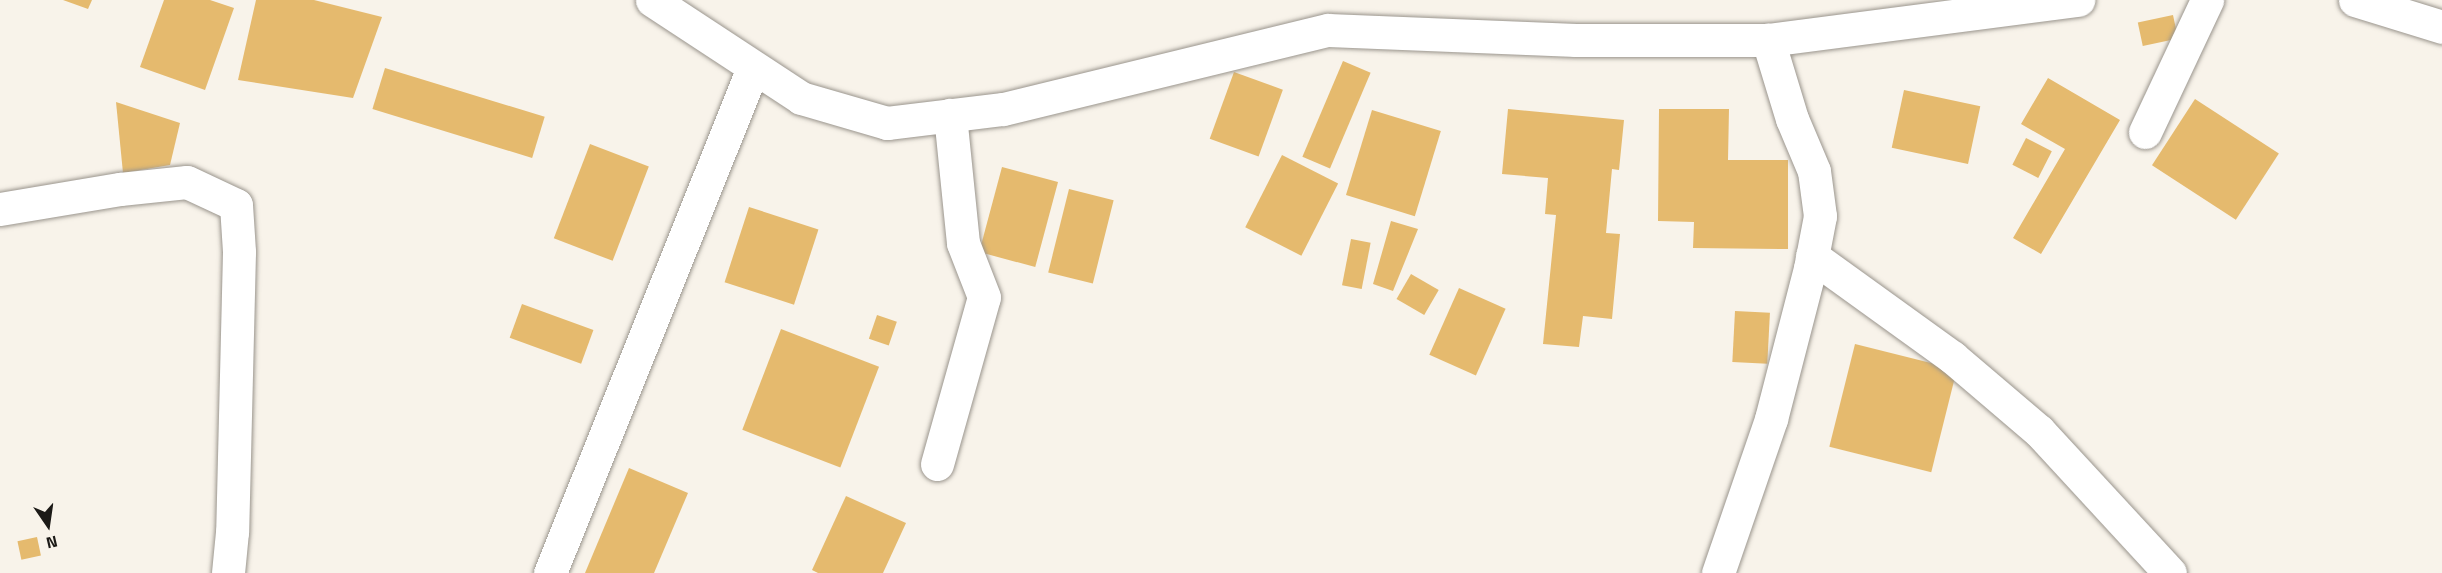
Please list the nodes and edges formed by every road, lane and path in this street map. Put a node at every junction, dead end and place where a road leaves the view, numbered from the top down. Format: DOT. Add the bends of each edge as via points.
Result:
graph roads {
  1 [pos="652,0"];
  2 [pos="2078,0"];
  3 [pos="2207,0"];
  4 [pos="2355,0"];
  5 [pos="2442,27"];
  6 [pos="1768,40"];
  7 [pos="753,68"];
  8 [pos="950,115"];
  9 [pos="2145,132"];
  10 [pos="0,209"];
  11 [pos="1812,256"];
  12 [pos="937,464"];
  13 [pos="228,573"];
  14 [pos="550,573"];
  15 [pos="1718,573"];
  16 [pos="2170,573"];
  1 -- 7 [label="street"];
  2 -- 6 [label="street"];
  3 -- 9 [label="street"];
  4 -- 5 [label="street"];
  6 -- 8 [label="street" via="1576,40 1328,30 1003,109"];
  6 -- 11 [label="street" via="1792,119 1814,171 1820,216"];
  7 -- 8 [label="street" via="801,98 887,123"];
  7 -- 14 [label="street"];
  8 -- 12 [label="street" via="963,243 984,297"];
  10 -- 13 [label="street" via="187,182 236,205 238,276"];
  11 -- 15 [label="street" via="1771,418"];
  11 -- 16 [label="street" via="1952,357 2039,431"];
}
